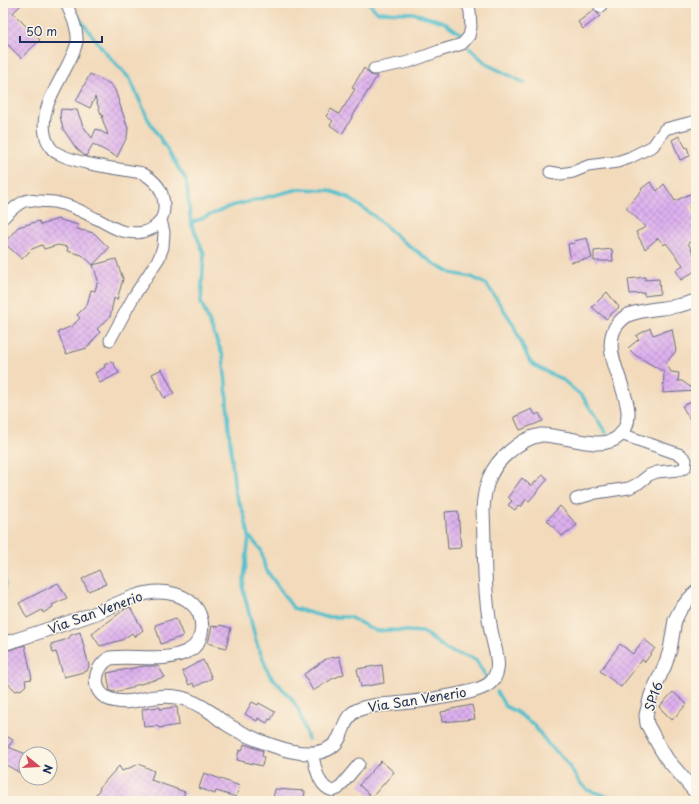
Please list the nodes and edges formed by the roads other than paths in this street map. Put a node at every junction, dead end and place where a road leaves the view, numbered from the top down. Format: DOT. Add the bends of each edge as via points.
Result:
graph roads {
  1 [pos="66,3"];
  2 [pos="468,3"];
  3 [pos="374,69"];
  4 [pos="696,121"];
  5 [pos="550,172"];
  6 [pos="3,218"];
  7 [pos="161,220"];
  8 [pos="696,301"];
  9 [pos="110,340"];
  10 [pos="622,434"];
  11 [pos="576,499"];
  12 [pos="696,592"];
  13 [pos="3,644"];
  14 [pos="312,753"];
  15 [pos="360,764"];
  16 [pos="696,793"];
  1 -- 7 [label="street" via="74,22 77,41 44,115 44,132 48,144 57,154 73,160 142,173 151,178 162,193 164,212"];
  2 -- 3 [label="street" via="471,27 469,36 462,44 409,62"];
  4 -- 5 [label="street" via="665,129 653,146 629,158 588,166 573,172"];
  6 -- 7 [label="street" via="10,210 28,200 58,203 83,212 113,228 128,232 142,233 152,229"];
  7 -- 9 [label="street" via="164,232 159,258"];
  8 -- 10 [label="street" via="639,312 627,316 617,326 612,338 612,355 628,409 628,418"];
  10 -- 11 [label="street" via="682,455 686,460 685,468 657,472 630,488"];
  10 -- 14 [label="street, Via San Venerio" via="611,442 602,443 556,436 541,435 530,438 506,454 492,472 483,510 486,598 497,658 497,672 492,682 487,686 452,696 360,708 347,717 336,743 323,752"];
  12 -- 16 [label="street, SP16 / SP16" via="675,620 670,650 651,695 646,715 663,753"];
  13 -- 14 [label="street, Via San Venerio" via="144,594 166,592 182,597 191,602 198,612 202,631 197,645 178,656 110,658 97,672 97,684 101,693 109,699 123,702 165,696 187,698 246,735 290,751"];
  14 -- 15 [label="street" via="319,779 324,786 333,791 338,789"];
}
